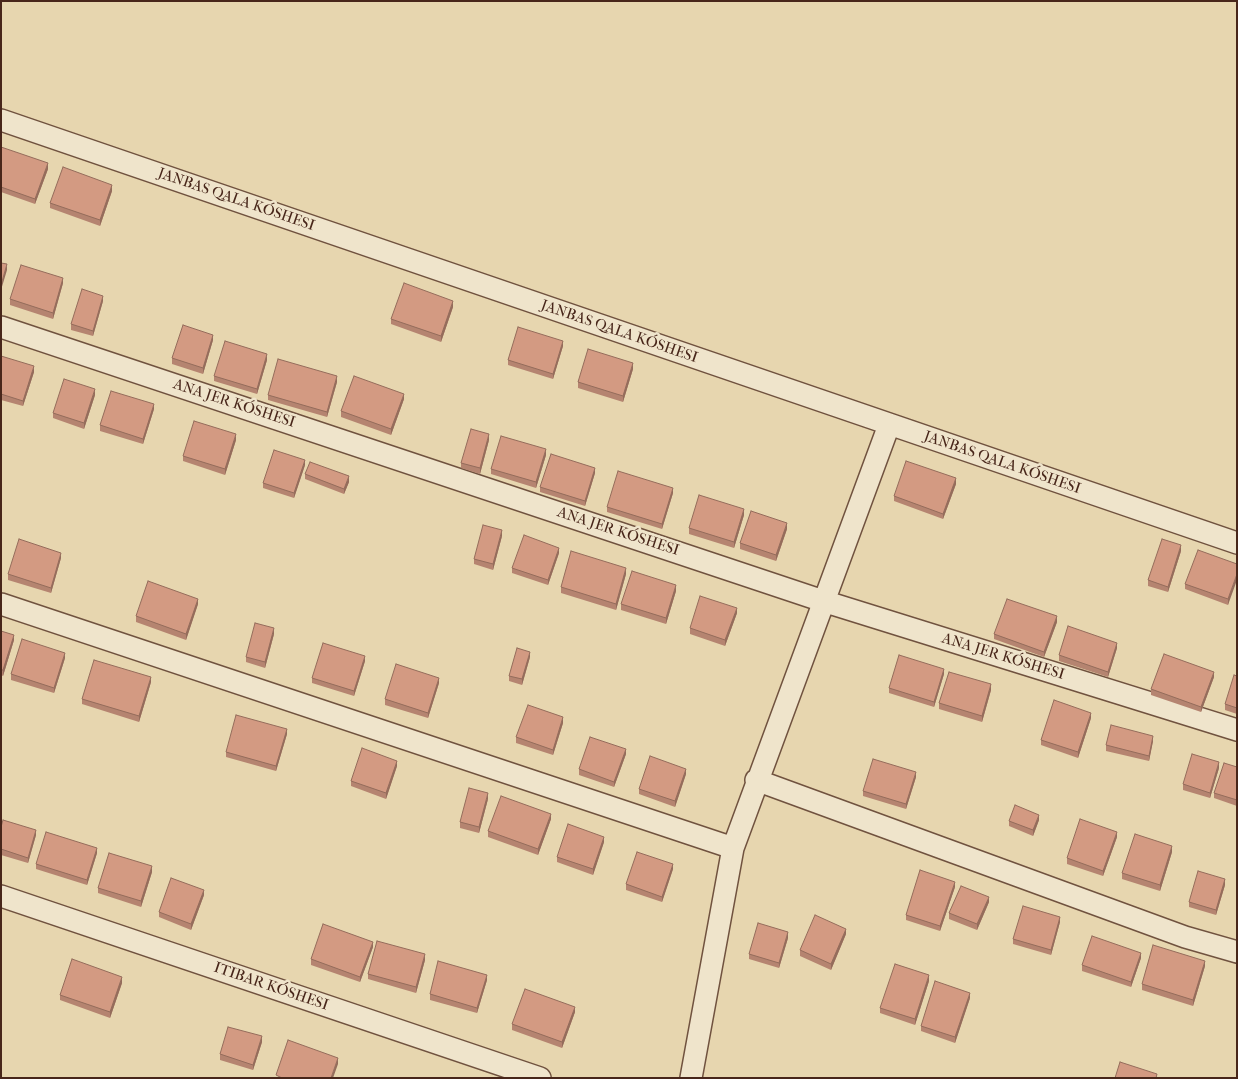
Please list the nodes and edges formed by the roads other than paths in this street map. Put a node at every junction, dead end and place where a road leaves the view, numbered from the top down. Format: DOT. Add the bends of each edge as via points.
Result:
graph roads {
  1 [pos="1,120"];
  2 [pos="1,327"];
  3 [pos="889,425"];
  4 [pos="1237,543"];
  5 [pos="823,601"];
  6 [pos="1,604"];
  7 [pos="1237,730"];
  8 [pos="756,780"];
  9 [pos="733,848"];
  10 [pos="1,896"];
  11 [pos="1237,952"];
  12 [pos="540,1078"];
  13 [pos="691,1078"];
  1 -- 3 [label="street, JANBAS QALA KÓSHESI"];
  2 -- 5 [label="street, ANA JER KÓSHESI"];
  3 -- 4 [label="street, JANBAS QALA KÓSHESI"];
  3 -- 5 [label="street"];
  5 -- 7 [label="street, ANA JER KÓSHESI"];
  5 -- 8 [label="street"];
  6 -- 9 [label="street"];
  8 -- 9 [label="street"];
  8 -- 11 [label="street" via="1185,937"];
  9 -- 13 [label="street"];
  10 -- 12 [label="street, ITIBAR KÓSHESI"];
}
